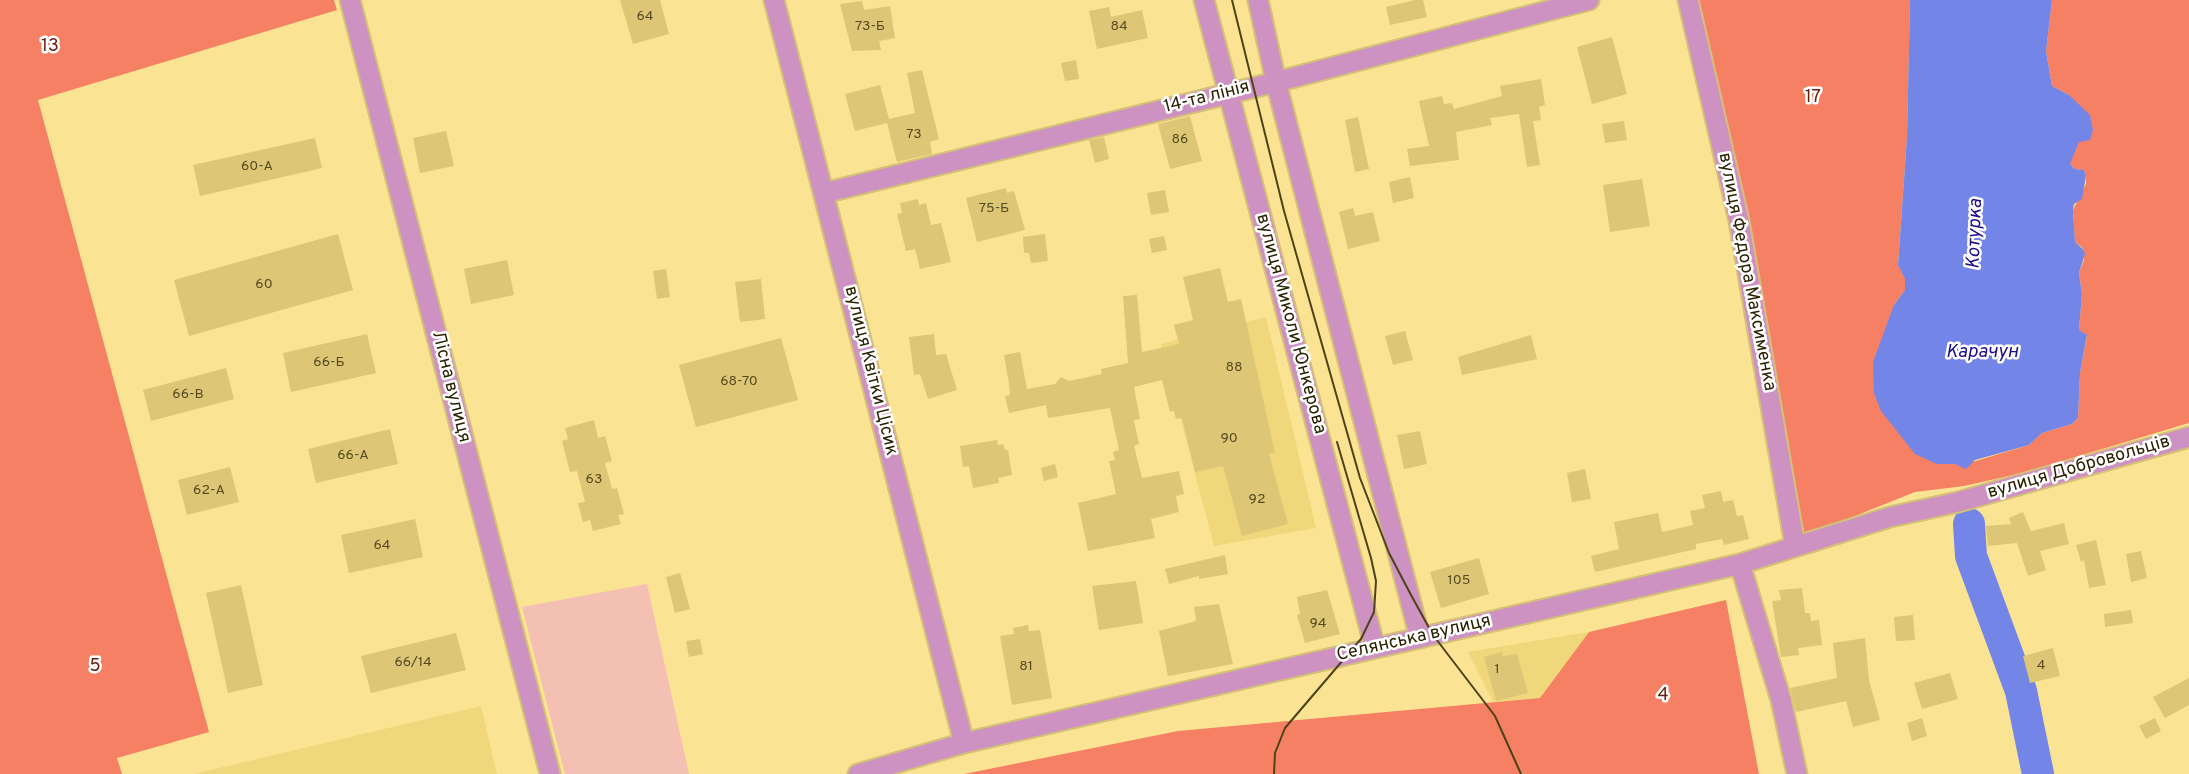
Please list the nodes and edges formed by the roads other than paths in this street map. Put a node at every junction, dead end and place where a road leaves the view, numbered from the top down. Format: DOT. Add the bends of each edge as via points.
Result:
graph roads {
  1 [pos="350,0"];
  2 [pos="774,0"];
  3 [pos="1204,0"];
  4 [pos="1258,0"];
  5 [pos="1589,0"];
  6 [pos="1688,0"];
  7 [pos="1276,82"];
  8 [pos="1228,92"];
  9 [pos="824,193"];
  10 [pos="2189,437"];
  11 [pos="1969,499"];
  12 [pos="1795,546"];
  13 [pos="1740,564"];
  14 [pos="1420,638"];
  15 [pos="1375,648"];
  16 [pos="964,743"];
  17 [pos="908,766"];
  18 [pos="550,774"];
  19 [pos="858,774"];
  20 [pos="1797,774"];
  1 -- 18 [label="street, Лісна вулиця"];
  2 -- 9 [label="street, вулиця Квітки Цісик"];
  3 -- 8 [label="street, вулиця Миколи Юнкерова"];
  4 -- 7 [label="street"];
  5 -- 7 [label="street, 14-та лінія"];
  6 -- 12 [label="street, вулиця Федора Максименка" via="1739,221"];
  7 -- 8 [label="street, 14-та лінія"];
  7 -- 14 [label="street"];
  8 -- 9 [label="street, 14-та лінія"];
  8 -- 15 [label="street, вулиця Миколи Юнкерова"];
  9 -- 16 [label="street, вулиця Квітки Цісик"];
  10 -- 11 [label="street, вулиця Добровольців"];
  11 -- 12 [label="street, Селянська вулиця"];
  12 -- 13 [label="street, Селянська вулиця"];
  13 -- 14 [label="street, Селянська вулиця"];
  13 -- 20 [label="street" via="1781,700"];
  14 -- 15 [label="street, Селянська вулиця"];
  15 -- 16 [label="street, Селянська вулиця"];
  16 -- 17 [label="street, Селянська вулиця"];
  17 -- 19 [label="street, Селянська вулиця"];
}
